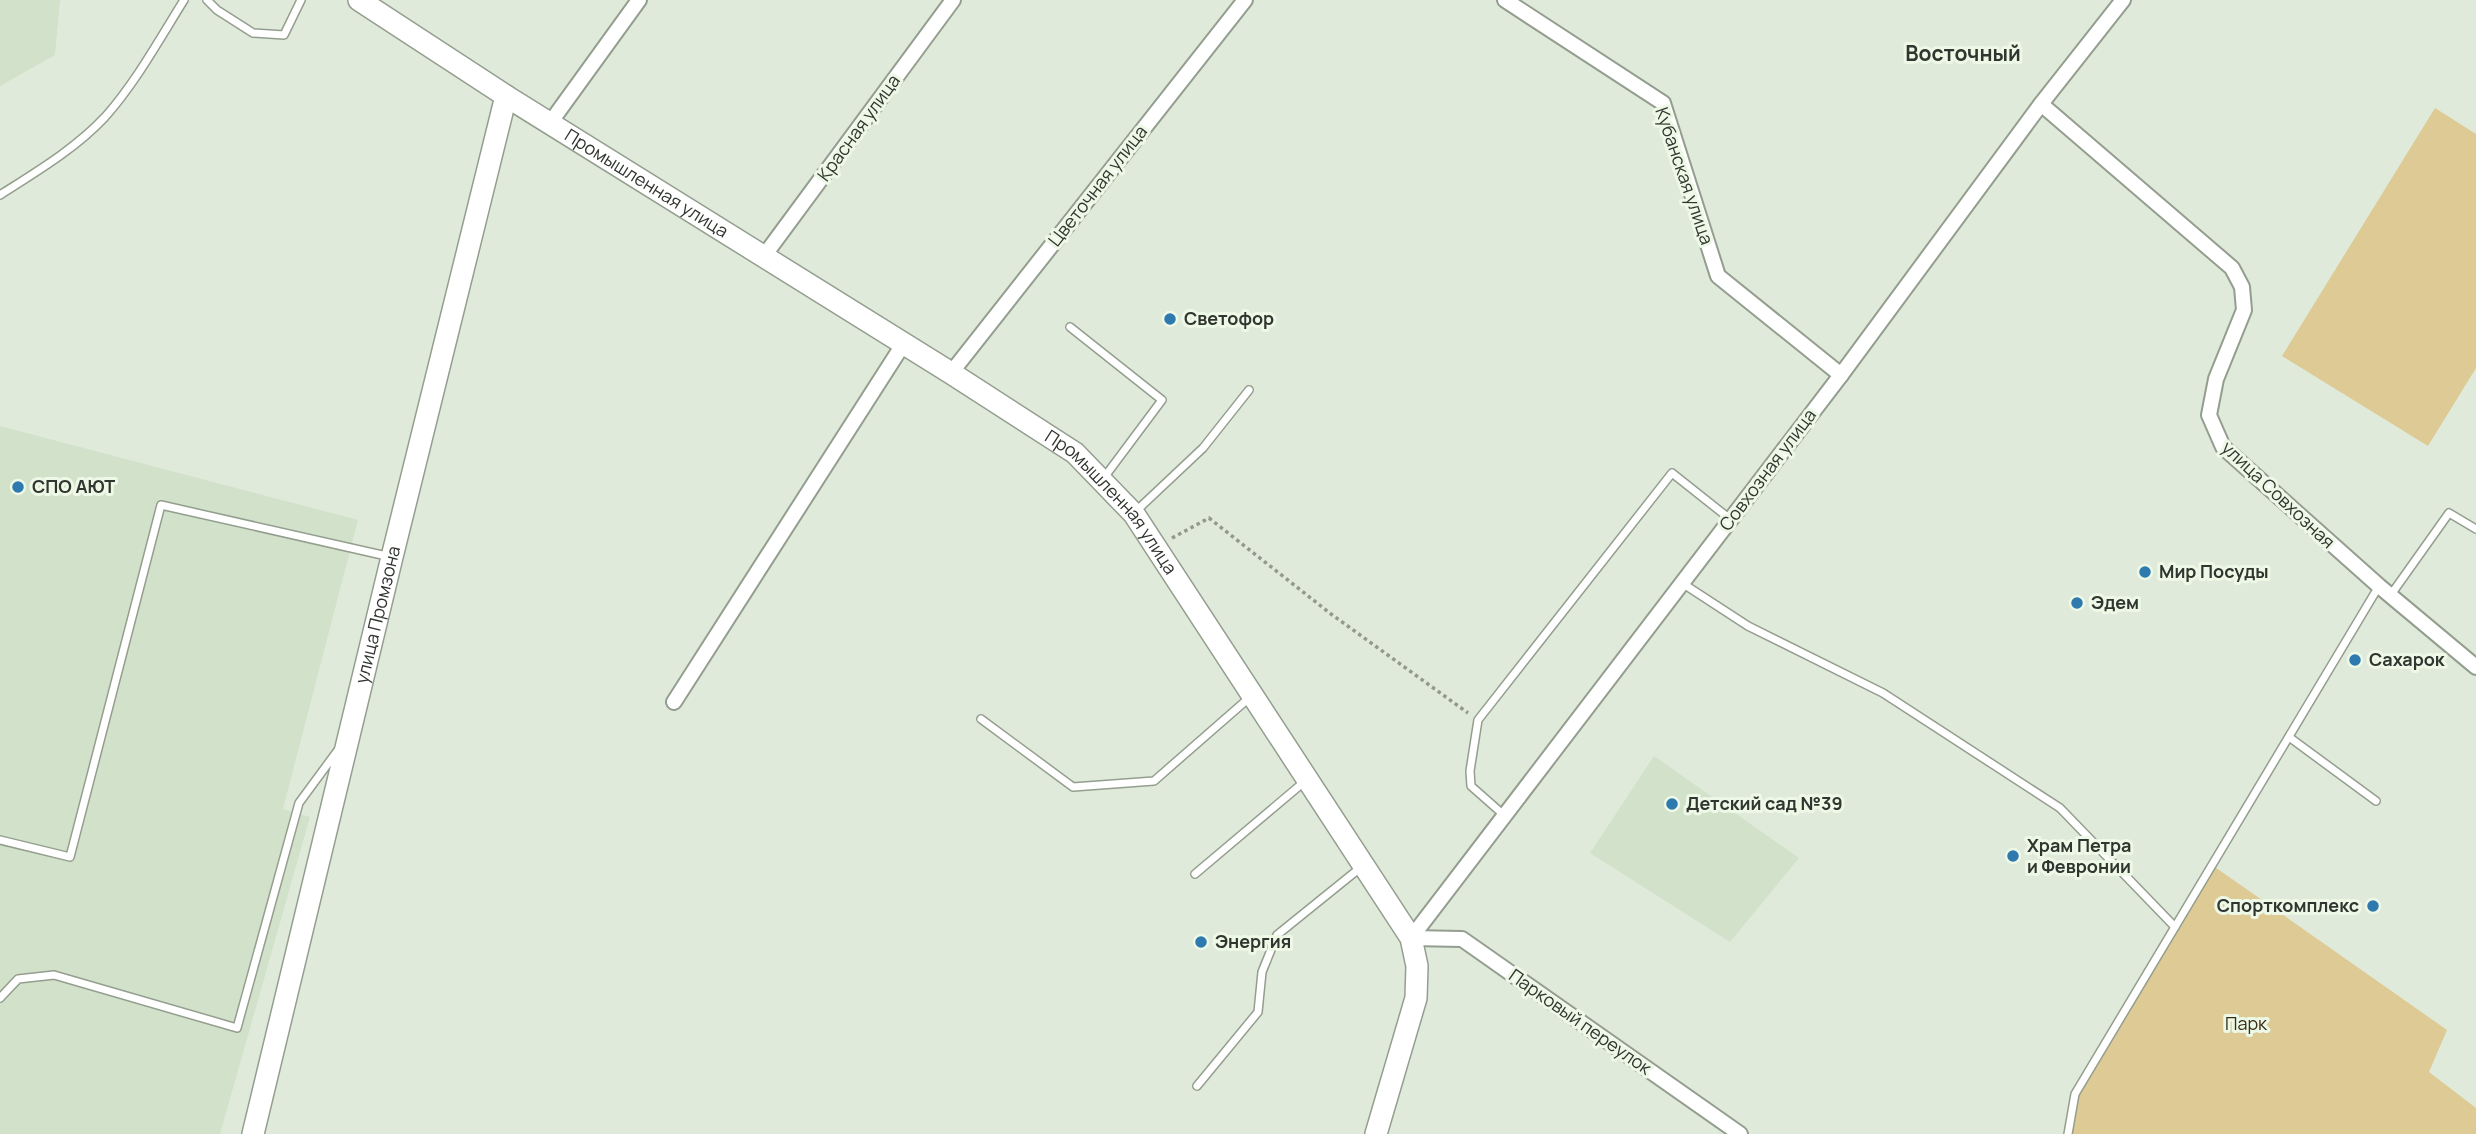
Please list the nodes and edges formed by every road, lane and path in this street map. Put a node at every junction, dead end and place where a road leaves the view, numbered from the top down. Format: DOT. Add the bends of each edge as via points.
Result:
graph roads {
  1 [pos="184,0"];
  2 [pos="207,0"];
  3 [pos="301,0"];
  4 [pos="359,0"];
  5 [pos="639,0"];
  6 [pos="953,0"];
  7 [pos="1245,0"];
  8 [pos="1505,0"];
  9 [pos="2123,0"];
  10 [pos="506,96"];
  11 [pos="2042,104"];
  12 [pos="550,123"];
  13 [pos="0,195"];
  14 [pos="764,256"];
  15 [pos="1070,327"];
  16 [pos="904,343"];
  17 [pos="951,373"];
  18 [pos="1841,376"];
  19 [pos="1249,390"];
  20 [pos="1103,480"];
  21 [pos="1134,514"];
  22 [pos="1731,519"];
  23 [pos="2476,529"];
  24 [pos="1157,547"];
  25 [pos="391,557"];
  26 [pos="1682,583"];
  27 [pos="2384,591"];
  28 [pos="2476,667"];
  29 [pos="1252,695"];
  30 [pos="674,702"];
  31 [pos="981,719"];
  32 [pos="1478,720"];
  33 [pos="349,735"];
  34 [pos="2289,737"];
  35 [pos="1307,779"];
  36 [pos="2376,802"];
  37 [pos="1504,816"];
  38 [pos="0,840"];
  39 [pos="1364,865"];
  40 [pos="1195,874"];
  41 [pos="2175,927"];
  42 [pos="1411,938"];
  43 [pos="0,998"];
  44 [pos="1196,1086"];
  45 [pos="253,1134"];
  46 [pos="1376,1134"];
  47 [pos="1740,1134"];
  48 [pos="2068,1134"];
  1 -- 13 [label="lane" via="136,78 103,119 59,157"];
  2 -- 3 [label="lane" via="253,33 284,35"];
  4 -- 10 [label="main road, Промышленная улица"];
  5 -- 12 [label="street"];
  6 -- 14 [label="street, Красная улица"];
  7 -- 17 [label="street, Цветочная улица"];
  8 -- 18 [label="street, Кубанская улица" via="1663,103 1718,276"];
  9 -- 11 [label="street, Совхозная улица"];
  10 -- 12 [label="main road, Промышленная улица"];
  10 -- 25 [label="main road, улица Промзона"];
  11 -- 18 [label="street, Совхозная улица"];
  11 -- 27 [label="street, улица Совхозная" via="2232,268 2242,287 2244,310 2211,397 2209,415 2215,432 2223,447"];
  12 -- 14 [label="main road, Промышленная улица"];
  14 -- 16 [label="main road, Промышленная улица"];
  15 -- 20 [label="lane" via="1162,400"];
  16 -- 17 [label="main road, Промышленная улица"];
  16 -- 30 [label="street"];
  17 -- 20 [label="main road, Промышленная улица" via="1075,453"];
  18 -- 22 [label="street, Совхозная улица"];
  19 -- 21 [label="lane" via="1203,448"];
  20 -- 21 [label="main road, Промышленная улица"];
  21 -- 24 [label="main road, Промышленная улица"];
  22 -- 26 [label="street, Совхозная улица"];
  22 -- 32 [label="lane" via="1672,474"];
  23 -- 27 [label="lane" via="2449,513"];
  24 -- 29 [label="main road, Промышленная улица"];
  24 -- 32 [label="path" via="1209,518 1331,614"];
  25 -- 33 [label="main road, улица Промзона"];
  25 -- 38 [label="lane" via="161,505 70,857"];
  26 -- 37 [label="street, Совхозная улица"];
  26 -- 41 [label="lane" via="1748,626 1883,693 2060,808"];
  27 -- 28 [label="street, улица Совхозная"];
  27 -- 34 [label="lane"];
  29 -- 31 [label="lane" via="1154,781 1073,787"];
  29 -- 35 [label="main road, Промышленная улица"];
  32 -- 37 [label="lane" via="1471,786"];
  33 -- 43 [label="lane" via="299,803 237,1028 54,975 18,979"];
  33 -- 45 [label="main road, улица Промзона"];
  34 -- 36 [label="lane"];
  34 -- 41 [label="lane"];
  35 -- 39 [label="main road, Промышленная улица"];
  35 -- 40 [label="lane"];
  37 -- 42 [label="street, Совхозная улица"];
  39 -- 42 [label="main road, Промышленная улица"];
  39 -- 44 [label="lane" via="1277,935 1262,972 1258,1012"];
  41 -- 48 [label="lane" via="2075,1094"];
  42 -- 46 [label="main road, Промышленная улица" via="1417,966 1416,998"];
  42 -- 47 [label="street, Парковый переулок" via="1462,939"];
}
